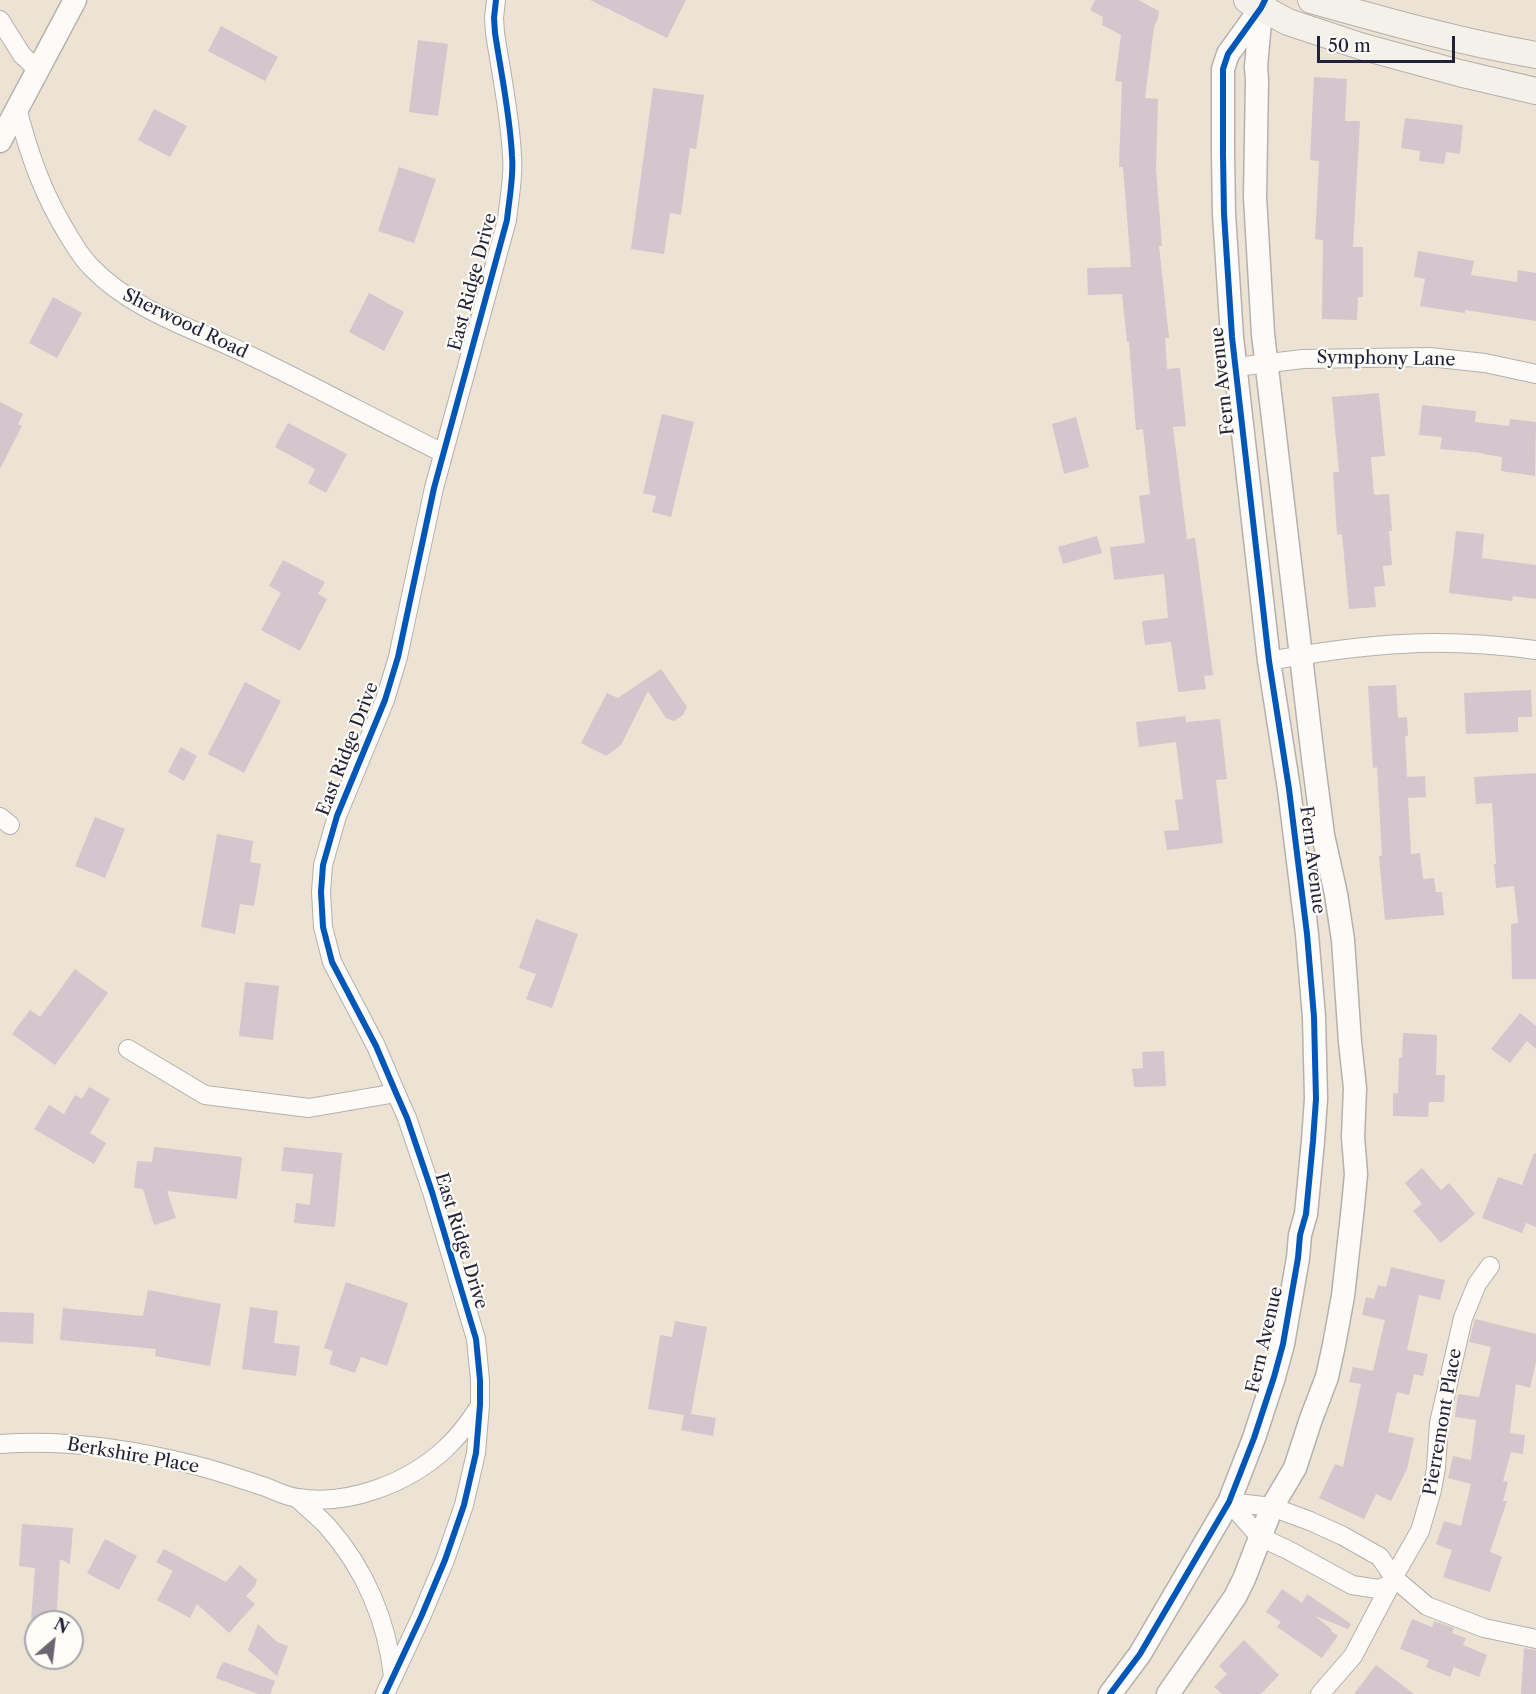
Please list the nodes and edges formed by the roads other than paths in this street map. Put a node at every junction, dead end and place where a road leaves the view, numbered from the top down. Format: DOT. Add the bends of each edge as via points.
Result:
graph roads {
  1 [pos="75,0"];
  2 [pos="496,0"];
  3 [pos="1311,0"];
  4 [pos="1258,3"];
  5 [pos="0,20"];
  6 [pos="1536,55"];
  7 [pos="38,70"];
  8 [pos="1536,91"];
  9 [pos="17,108"];
  10 [pos="0,141"];
  11 [pos="1266,362"];
  12 [pos="1236,367"];
  13 [pos="1536,374"];
  14 [pos="443,453"];
  15 [pos="1536,650"];
  16 [pos="1302,655"];
  17 [pos="1269,661"];
  18 [pos="128,1049"];
  19 [pos="396,1093"];
  20 [pos="1490,1266"];
  21 [pos="480,1405"];
  22 [pos="0,1444"];
  23 [pos="297,1498"];
  24 [pos="1228,1502"];
  25 [pos="1272,1507"];
  26 [pos="1260,1537"];
  27 [pos="1394,1578"];
  28 [pos="1536,1639"];
  29 [pos="393,1676"];
  30 [pos="385,1694"];
  31 [pos="1110,1694"];
  32 [pos="1168,1694"];
  33 [pos="1320,1694"];
  1 -- 7 [label="street"];
  2 -- 14 [label="street, East Ridge Drive" via="495,33 510,122 512,178 507,220"];
  3 -- 6 [label="main road" via="1425,32"];
  4 -- 8 [label="main road" via="1288,22 1360,46"];
  4 -- 11 [label="street, Fern Avenue" via="1256,197"];
  4 -- 12 [label="street, Fern Avenue" via="1223,69 1224,214"];
  5 -- 7 [label="street" via="22,55"];
  7 -- 9 [label="street"];
  9 -- 10 [label="street"];
  9 -- 14 [label="street, Sherwood Road" via="29,154 58,220 79,253 116,290"];
  11 -- 12 [label="street, Symphony Lane"];
  11 -- 13 [label="street, Symphony Lane" via="1429,357"];
  11 -- 16 [label="street, Fern Avenue"];
  12 -- 17 [label="street, Fern Avenue"];
  14 -- 19 [label="street, East Ridge Drive" via="398,657 385,700 337,816 323,865 321,892 323,927 332,962"];
  15 -- 16 [label="street" via="1436,643"];
  16 -- 17 [label="street"];
  16 -- 25 [label="street, Fern Avenue" via="1323,835 1343,940 1355,1088 1356,1174 1343,1296 1328,1377 1295,1468"];
  17 -- 24 [label="street, Fern Avenue" via="1307,934 1316,1099 1306,1214 1283,1344 1254,1438"];
  18 -- 19 [label="street" via="205,1095 309,1108"];
  19 -- 21 [label="street, East Ridge Drive" via="432,1192 476,1340"];
  20 -- 27 [label="street, Pierremont Place" via="1477,1284 1463,1318 1439,1423 1432,1490 1420,1531"];
  21 -- 23 [label="street, Berkshire Place" via="445,1449 401,1479 351,1496"];
  21 -- 29 [label="street, East Ridge Drive" via="476,1452 464,1505 445,1560"];
  22 -- 23 [label="street, Berkshire Place" via="69,1444 165,1458"];
  23 -- 29 [label="street, Berkshire Place" via="327,1526 363,1576 386,1633"];
  24 -- 25 [label="street"];
  24 -- 26 [label="street"];
  24 -- 31 [label="street, Fern Avenue" via="1140,1654"];
  25 -- 26 [label="street, Fern Avenue"];
  25 -- 27 [label="street" via="1343,1536 1380,1557"];
  26 -- 27 [label="street" via="1352,1585 1378,1589"];
  26 -- 32 [label="street, Fern Avenue" via="1234,1597"];
  27 -- 28 [label="street" via="1427,1606 1484,1628"];
  27 -- 33 [label="street, Pierremont Place" via="1353,1656"];
  29 -- 30 [label="street, East Ridge Drive"];
}
